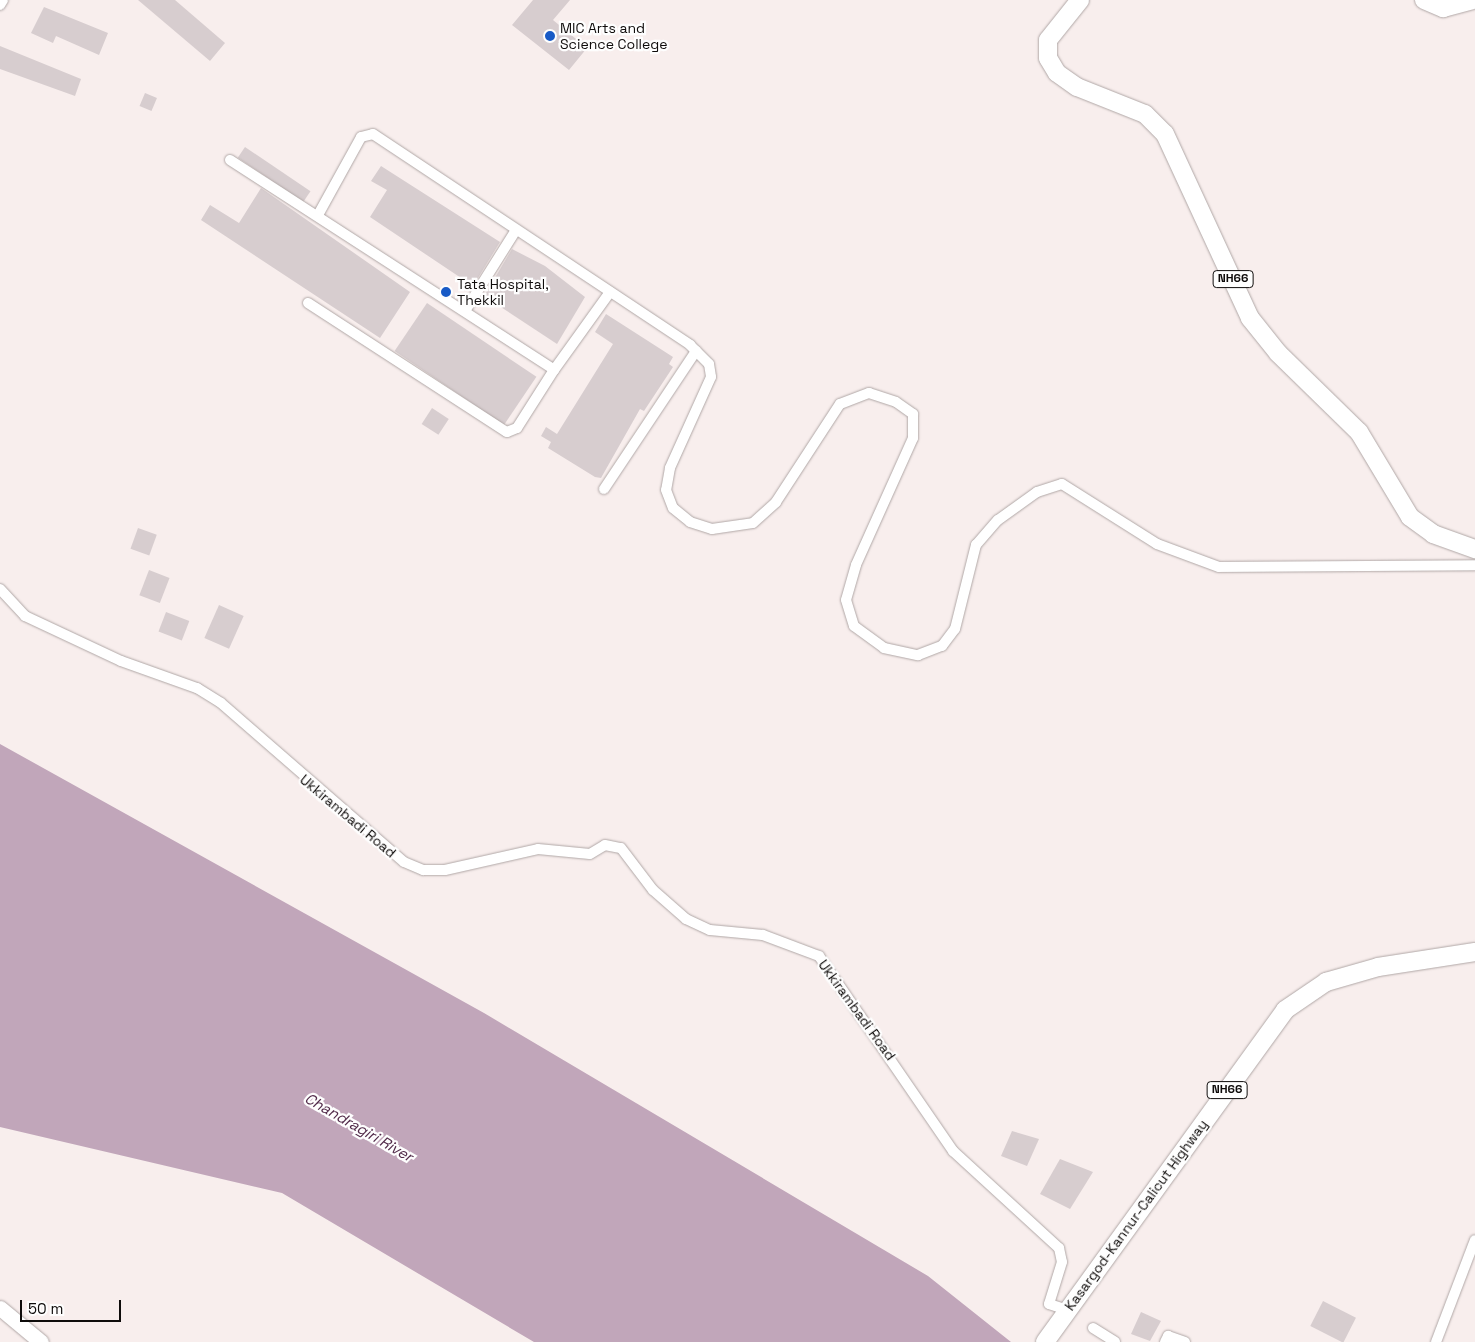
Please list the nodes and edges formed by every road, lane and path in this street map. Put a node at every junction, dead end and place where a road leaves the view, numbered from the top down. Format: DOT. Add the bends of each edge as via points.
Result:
graph roads {
  1 [pos="3,0"];
  2 [pos="1080,0"];
  3 [pos="1424,0"];
  4 [pos="1472,0"];
  5 [pos="0,5"];
  6 [pos="230,160"];
  7 [pos="318,215"];
  8 [pos="516,230"];
  9 [pos="610,292"];
  10 [pos="308,303"];
  11 [pos="465,312"];
  12 [pos="696,351"];
  13 [pos="554,370"];
  14 [pos="604,489"];
  15 [pos="1475,549"];
  16 [pos="1475,565"];
  17 [pos="0,589"];
  18 [pos="1475,952"];
  19 [pos="1475,1240"];
  20 [pos="0,1308"];
  21 [pos="1067,1310"];
  22 [pos="1093,1328"];
  23 [pos="1048,1337"];
  24 [pos="41,1342"];
  25 [pos="1115,1342"];
  26 [pos="1165,1342"];
  27 [pos="1185,1342"];
  28 [pos="1436,1342"];
  1 -- 5 [label="street"];
  2 -- 15 [label="highway, NH66" via="1048,40 1048,58 1057,73 1077,87 1145,114 1165,134 1250,318 1278,353 1359,432 1410,517 1433,534"];
  3 -- 4 [label="highway" via="1443,8"];
  6 -- 7 [label="street"];
  7 -- 8 [label="street" via="361,137 373,134"];
  7 -- 11 [label="street"];
  8 -- 9 [label="street"];
  8 -- 11 [label="street"];
  9 -- 12 [label="street"];
  9 -- 13 [label="street"];
  10 -- 13 [label="street" via="507,432 518,428"];
  11 -- 13 [label="street"];
  12 -- 14 [label="street"];
  12 -- 16 [label="street" via="709,364 711,377 670,468 666,490 673,508 690,522 712,529 753,523 776,502 840,404 869,393 896,402 913,414 913,438 856,564 846,600 854,626 884,648 918,655 942,646 956,629 976,545 998,520 1037,492 1062,484 1158,544 1219,568"];
  17 -- 21 [label="street, Ukkirambadi Road" via="25,616 157,676 197,688 221,703 404,862 423,870 446,870 538,849 590,854 605,845 621,848 652,890 686,919 710,930 763,935 819,956 954,1151 1059,1248 1062,1262 1049,1304"];
  18 -- 21 [label="highway, Kasargod-Kannur-Calicut Highway / NH66" via="1378,967 1326,982 1285,1010"];
  19 -- 28 [label="street"];
  20 -- 24 [label="main road"];
  21 -- 23 [label="highway, Kasargod-Kannur-Calicut Highway / NH66"];
  22 -- 25 [label="street"];
  26 -- 27 [label="street" via="1168,1336"];
}
